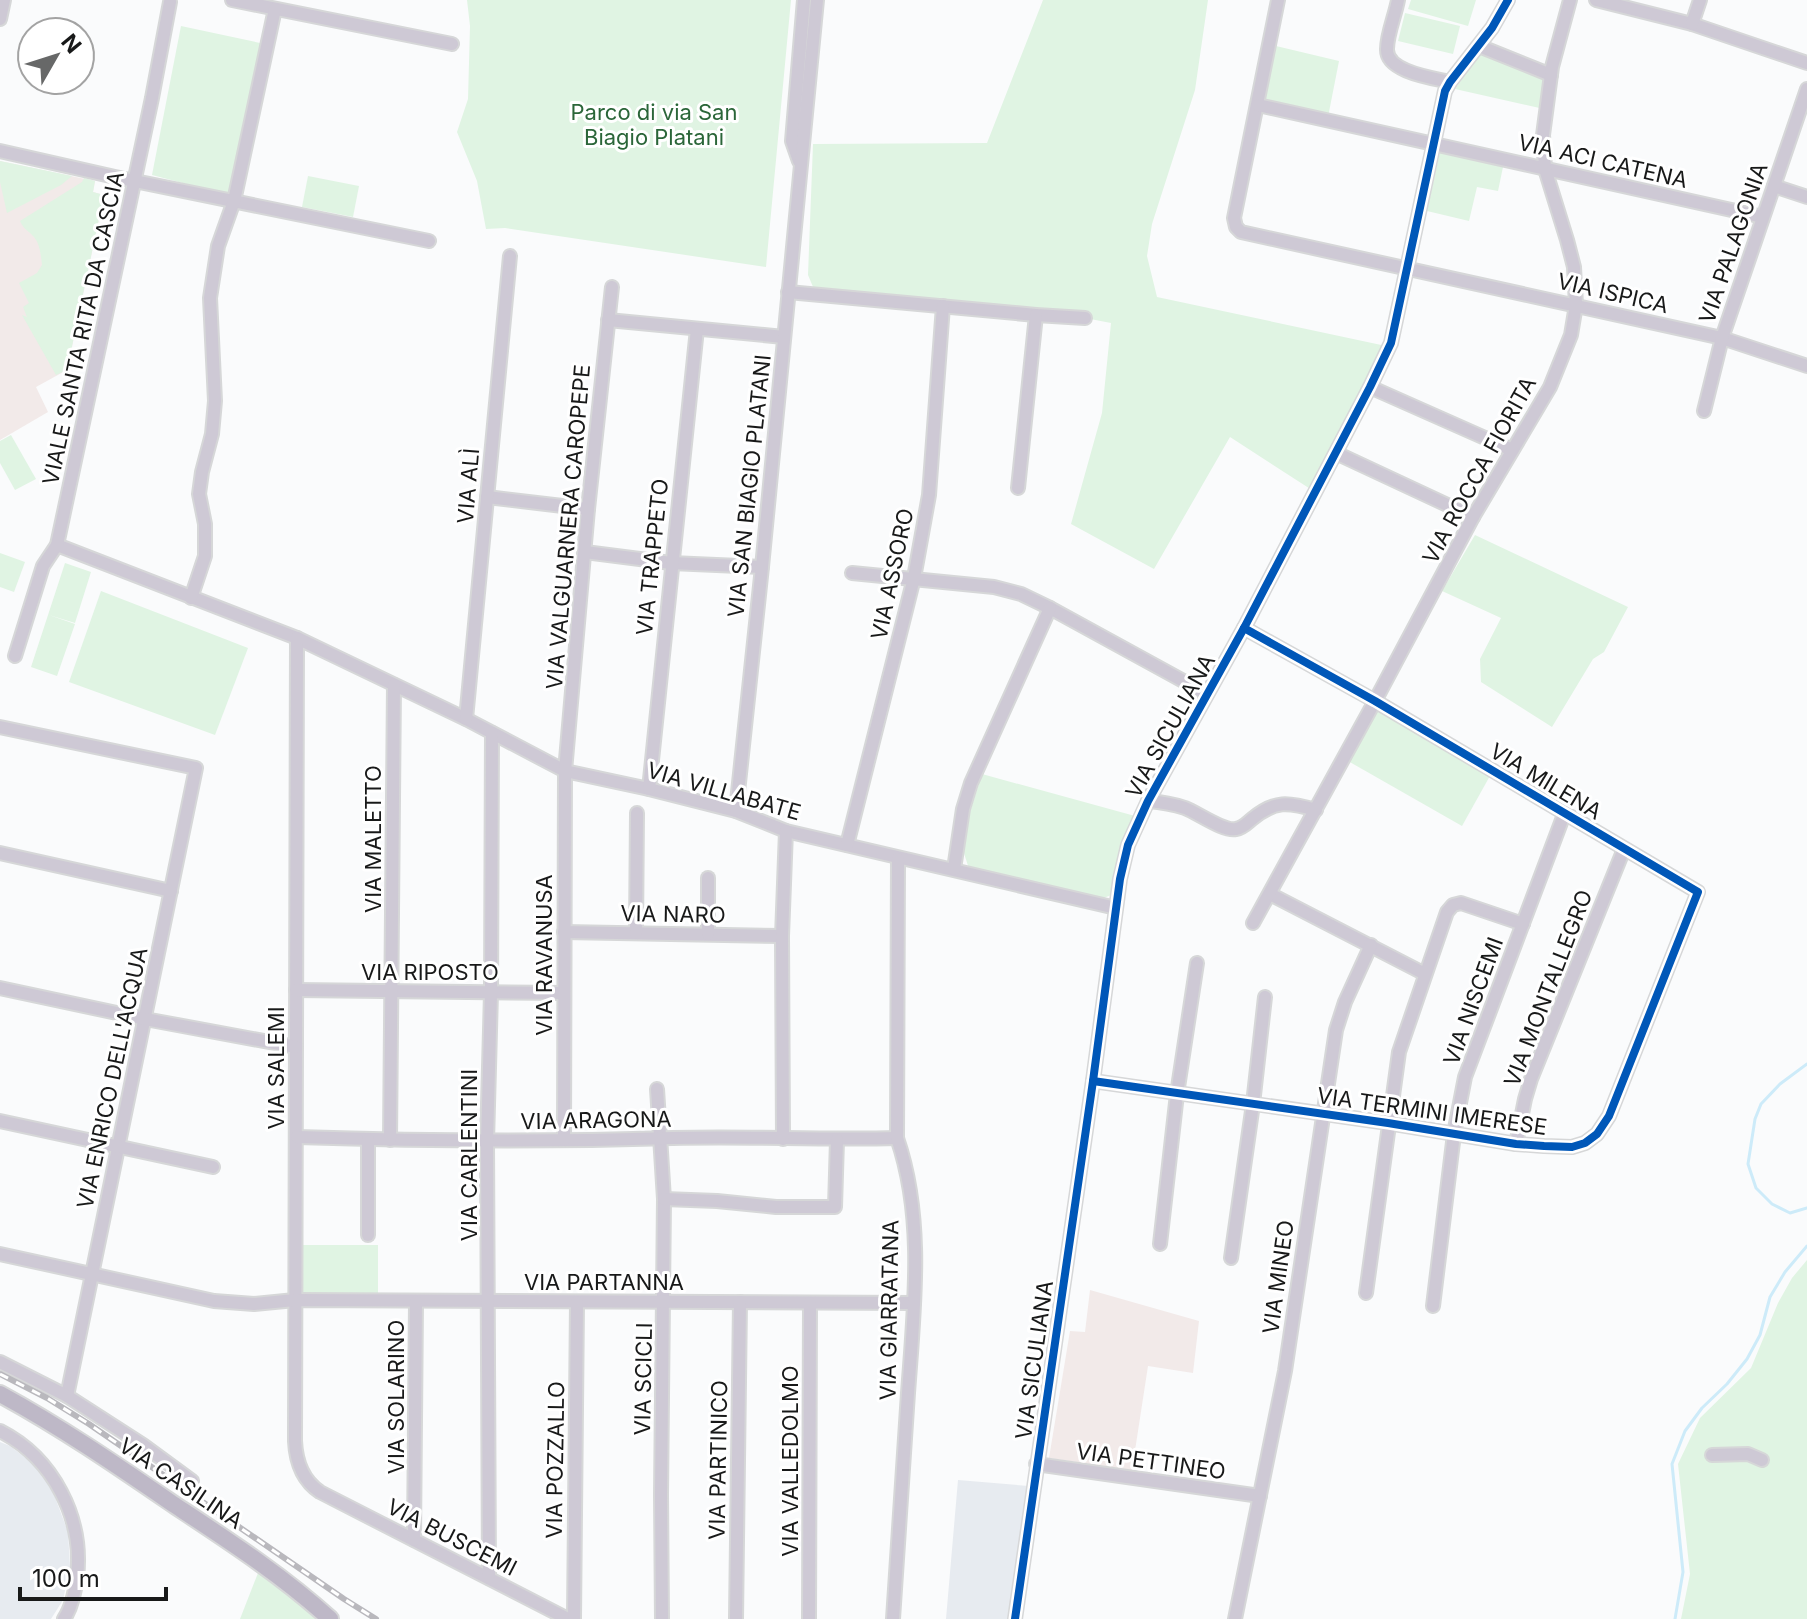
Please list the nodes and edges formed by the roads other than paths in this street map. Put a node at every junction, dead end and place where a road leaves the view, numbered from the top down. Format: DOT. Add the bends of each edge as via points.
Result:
graph roads {
  1 [pos="4,0"];
  2 [pos="232,0"];
  3 [pos="804,0"];
  4 [pos="817,0"];
  5 [pos="1278,0"];
  6 [pos="1398,0"];
  7 [pos="1508,0"];
  8 [pos="1570,0"];
  9 [pos="1598,0"];
  10 [pos="1700,0"];
  11 [pos="168,1"];
  12 [pos="260,3"];
  13 [pos="290,6"];
  14 [pos="275,9"];
  15 [pos="0,19"];
  16 [pos="1692,24"];
  17 [pos="452,44"];
  18 [pos="1479,46"];
  19 [pos="1807,63"];
  20 [pos="1551,75"];
  21 [pos="1450,82"];
  22 [pos="1807,89"];
  23 [pos="1258,105"];
  24 [pos="1435,143"];
  25 [pos="0,151"];
  26 [pos="800,164"];
  27 [pos="1545,169"];
  28 [pos="135,181"];
  29 [pos="1774,186"];
  30 [pos="1807,197"];
  31 [pos="234,201"];
  32 [pos="1763,217"];
  33 [pos="429,241"];
  34 [pos="510,256"];
  35 [pos="1409,268"];
  36 [pos="612,287"];
  37 [pos="788,292"];
  38 [pos="1576,305"];
  39 [pos="943,306"];
  40 [pos="1036,315"];
  41 [pos="1085,318"];
  42 [pos="608,320"];
  43 [pos="697,329"];
  44 [pos="784,337"];
  45 [pos="1722,338"];
  46 [pos="1807,366"];
  47 [pos="1370,387"];
  48 [pos="1704,411"];
  49 [pos="1512,450"];
  50 [pos="1336,453"];
  51 [pos="1018,488"];
  52 [pos="487,497"];
  53 [pos="588,509"];
  54 [pos="1473,517"];
  55 [pos="57,545"];
  56 [pos="585,552"];
  57 [pos="671,563"];
  58 [pos="762,567"];
  59 [pos="852,573"];
  60 [pos="914,578"];
  61 [pos="191,598"];
  62 [pos="1050,608"];
  63 [pos="1244,628"];
  64 [pos="297,638"];
  65 [pos="15,656"];
  66 [pos="394,685"];
  67 [pos="1207,694"];
  68 [pos="1375,701"];
  69 [pos="466,719"];
  70 [pos="0,727"];
  71 [pos="492,733"];
  72 [pos="565,771"];
  73 [pos="649,789"];
  74 [pos="1148,801"];
  75 [pos="1316,810"];
  76 [pos="736,811"];
  77 [pos="1565,812"];
  78 [pos="637,813"];
  79 [pos="786,831"];
  80 [pos="847,845"];
  81 [pos="1624,849"];
  82 [pos="0,853"];
  83 [pos="898,859"];
  84 [pos="954,869"];
  85 [pos="708,878"];
  86 [pos="171,891"];
  87 [pos="1698,892"];
  88 [pos="1270,894"];
  89 [pos="1116,908"];
  90 [pos="1253,923"];
  91 [pos="1523,924"];
  92 [pos="564,932"];
  93 [pos="636,933"];
  94 [pos="708,934"];
  95 [pos="782,936"];
  96 [pos="1371,945"];
  97 [pos="1197,963"];
  98 [pos="1425,974"];
  99 [pos="0,988"];
  100 [pos="296,990"];
  101 [pos="391,992"];
  102 [pos="491,993"];
  103 [pos="563,993"];
  104 [pos="1265,997"];
  105 [pos="145,1019"];
  106 [pos="296,1047"];
  107 [pos="1093,1081"];
  108 [pos="657,1089"];
  109 [pos="1177,1094"];
  110 [pos="1253,1104"];
  111 [pos="1322,1113"];
  112 [pos="0,1121"];
  113 [pos="1388,1123"];
  114 [pos="1454,1134"];
  115 [pos="297,1137"];
  116 [pos="897,1138"];
  117 [pos="368,1139"];
  118 [pos="661,1139"];
  119 [pos="783,1139"];
  120 [pos="390,1140"];
  121 [pos="564,1140"];
  122 [pos="837,1140"];
  123 [pos="487,1142"];
  124 [pos="1516,1144"];
  125 [pos="119,1146"];
  126 [pos="213,1167"];
  127 [pos="664,1199"];
  128 [pos="368,1235"];
  129 [pos="1160,1244"];
  130 [pos="0,1254"];
  131 [pos="1231,1258"];
  132 [pos="93,1274"];
  133 [pos="1366,1293"];
  134 [pos="295,1300"];
  135 [pos="416,1302"];
  136 [pos="488,1302"];
  137 [pos="577,1302"];
  138 [pos="664,1302"];
  139 [pos="740,1302"];
  140 [pos="810,1303"];
  141 [pos="914,1303"];
  142 [pos="1433,1306"];
  143 [pos="0,1362"];
  144 [pos="0,1394"];
  145 [pos="67,1396"];
  146 [pos="0,1431"];
  147 [pos="1712,1455"];
  148 [pos="1762,1460"];
  149 [pos="1036,1464"];
  150 [pos="192,1481"];
  151 [pos="317,1490"];
  152 [pos="1260,1496"];
  153 [pos="414,1540"];
  154 [pos="489,1578"];
  155 [pos="66,1617"];
  156 [pos="330,1619"];
  157 [pos="571,1619"];
  158 [pos="662,1619"];
  159 [pos="736,1619"];
  160 [pos="809,1619"];
  161 [pos="893,1619"];
  162 [pos="1015,1619"];
  163 [pos="1235,1619"];
  1 -- 15 [label="street"];
  2 -- 12 [label="street"];
  3 -- 26 [label="street, VIA SAN BIAGIO PLATANI" via="792,141"];
  4 -- 26 [label="street, VIA SAN BIAGIO PLATANI"];
  5 -- 23 [label="street"];
  6 -- 21 [label="street" via="1389,60 1401,69"];
  7 -- 18 [label="street, VIA SICULIANA"];
  8 -- 20 [label="street, VIA ROCCA FIORITA"];
  9 -- 16 [label="street"];
  10 -- 16 [label="street"];
  11 -- 28 [label="street, VIALE SANTA RITA DA CASCIA"];
  12 -- 14 [label="street"];
  13 -- 14 [label="street"];
  13 -- 17 [label="street"];
  14 -- 31 [label="street"];
  16 -- 19 [label="street"];
  18 -- 20 [label="street"];
  18 -- 21 [label="street, VIA SICULIANA"];
  20 -- 27 [label="street, VIA ROCCA FIORITA" via="1543,127"];
  21 -- 24 [label="street, VIA SICULIANA"];
  22 -- 29 [label="street, VIA PALAGONIA"];
  23 -- 24 [label="street, VIA ACI CATENA"];
  23 -- 35 [label="street, VIA ISPICA" via="1236,227"];
  24 -- 27 [label="street, VIA ACI CATENA"];
  24 -- 35 [label="street, VIA SICULIANA"];
  25 -- 28 [label="street"];
  26 -- 37 [label="street, VIA SAN BIAGIO PLATANI"];
  27 -- 32 [label="street, VIA ACI CATENA"];
  27 -- 38 [label="street, VIA ROCCA FIORITA" via="1572,256"];
  28 -- 31 [label="street"];
  28 -- 55 [label="street, VIALE SANTA RITA DA CASCIA"];
  29 -- 30 [label="street"];
  29 -- 32 [label="street, VIA PALAGONIA"];
  31 -- 33 [label="street"];
  31 -- 61 [label="street" via="218,246 210,298 215,401 199,494 205,556"];
  32 -- 45 [label="street, VIA PALAGONIA"];
  34 -- 52 [label="street, VIA ALÌ"];
  35 -- 38 [label="street, VIA ISPICA"];
  35 -- 47 [label="street, VIA SICULIANA" via="1391,343"];
  36 -- 42 [label="street, VIA VALGUARNERA CAROPEPE"];
  37 -- 39 [label="street"];
  37 -- 44 [label="street, VIA SAN BIAGIO PLATANI"];
  38 -- 45 [label="street, VIA ISPICA"];
  38 -- 49 [label="street, VIA ROCCA FIORITA" via="1556,372"];
  39 -- 40 [label="street"];
  39 -- 60 [label="street, VIA ASSORO" via="929,495"];
  40 -- 41 [label="street"];
  40 -- 51 [label="street"];
  42 -- 43 [label="street"];
  42 -- 53 [label="street, VIA VALGUARNERA CAROPEPE"];
  43 -- 44 [label="street"];
  43 -- 57 [label="street, VIA TRAPPETO"];
  44 -- 58 [label="street, VIA SAN BIAGIO PLATANI"];
  45 -- 46 [label="street, VIA ISPICA"];
  45 -- 48 [label="street, VIA PALAGONIA"];
  47 -- 49 [label="street"];
  47 -- 50 [label="street, VIA SICULIANA"];
  49 -- 54 [label="street, VIA ROCCA FIORITA"];
  50 -- 54 [label="street"];
  50 -- 63 [label="street, VIA SICULIANA"];
  52 -- 53 [label="street"];
  52 -- 69 [label="street, VIA ALÌ"];
  53 -- 56 [label="street, VIA VALGUARNERA CAROPEPE"];
  54 -- 68 [label="street, VIA ROCCA FIORITA"];
  55 -- 61 [label="street, VIA VILLABATE"];
  55 -- 65 [label="street, VIALE SANTA RITA DA CASCIA" via="43,566"];
  56 -- 57 [label="street"];
  56 -- 72 [label="street, VIA VALGUARNERA CAROPEPE"];
  57 -- 58 [label="street"];
  57 -- 73 [label="street, VIA TRAPPETO"];
  58 -- 76 [label="street, VIA SAN BIAGIO PLATANI"];
  59 -- 60 [label="street"];
  60 -- 62 [label="street" via="994,587"];
  60 -- 80 [label="street, VIA ASSORO"];
  61 -- 64 [label="street, VIA VILLABATE"];
  62 -- 67 [label="street"];
  62 -- 84 [label="street" via="971,783"];
  63 -- 67 [label="street, VIA SICULIANA"];
  63 -- 68 [label="street, VIA MILENA"];
  64 -- 66 [label="street, VIA VILLABATE"];
  64 -- 100 [label="street, VIA SALEMI"];
  66 -- 69 [label="street, VIA VILLABATE"];
  66 -- 101 [label="street, VIA MALETTO"];
  67 -- 74 [label="street, VIA SICULIANA"];
  68 -- 75 [label="street, VIA ROCCA FIORITA"];
  68 -- 77 [label="street, VIA MILENA"];
  69 -- 71 [label="street, VIA VILLABATE"];
  70 -- 86 [label="street, VIA ENRICO DELL'ACQUA" via="196,768"];
  71 -- 72 [label="street, VIA VILLABATE"];
  71 -- 102 [label="street, VIA CARLENTINI"];
  72 -- 73 [label="street, VIA VILLABATE"];
  72 -- 92 [label="street, VIA RAVANUSA"];
  73 -- 76 [label="street, VIA VILLABATE"];
  74 -- 75 [label="street" via="1182,807 1234,830 1274,805"];
  74 -- 89 [label="street, VIA SICULIANA" via="1125,856"];
  75 -- 88 [label="street, VIA ROCCA FIORITA"];
  76 -- 79 [label="street, VIA VILLABATE"];
  77 -- 81 [label="street, VIA MILENA"];
  77 -- 91 [label="street, VIA NISCEMI"];
  78 -- 93 [label="street"];
  79 -- 80 [label="street, VIA VILLABATE"];
  79 -- 95 [label="street"];
  80 -- 83 [label="street, VIA VILLABATE"];
  81 -- 87 [label="street, VIA MILENA"];
  81 -- 124 [label="street, VIA MONTALLEGRO" via="1531,1079"];
  82 -- 86 [label="street"];
  83 -- 84 [label="street, VIA VILLABATE"];
  83 -- 116 [label="street, VIA GIARRATANA"];
  84 -- 89 [label="street, VIA VILLABATE"];
  85 -- 94 [label="street"];
  86 -- 105 [label="street, VIA ENRICO DELL'ACQUA"];
  87 -- 124 [label="street, VIA TERMINI IMERESE" via="1602,1128 1572,1147"];
  88 -- 90 [label="street, VIA ROCCA FIORITA"];
  88 -- 96 [label="street"];
  89 -- 107 [label="street, VIA SICULIANA"];
  91 -- 98 [label="street" via="1453,905"];
  91 -- 114 [label="street, VIA NISCEMI" via="1465,1077"];
  92 -- 93 [label="street, VIA NARO"];
  92 -- 103 [label="street, VIA RAVANUSA"];
  93 -- 94 [label="street, VIA NARO"];
  94 -- 95 [label="street, VIA NARO"];
  95 -- 119 [label="street"];
  96 -- 98 [label="street"];
  96 -- 111 [label="street, VIA MINEO" via="1340,1015"];
  97 -- 109 [label="street"];
  98 -- 113 [label="street" via="1399,1052"];
  99 -- 105 [label="street"];
  100 -- 101 [label="street, VIA RIPOSTO"];
  100 -- 106 [label="street, VIA SALEMI"];
  101 -- 102 [label="street, VIA RIPOSTO"];
  101 -- 120 [label="street, VIA MALETTO"];
  102 -- 103 [label="street, VIA RIPOSTO"];
  102 -- 123 [label="street, VIA CARLENTINI"];
  103 -- 121 [label="street, VIA RAVANUSA"];
  104 -- 110 [label="street"];
  105 -- 106 [label="street"];
  105 -- 125 [label="street, VIA ENRICO DELL'ACQUA"];
  106 -- 115 [label="street, VIA SALEMI"];
  107 -- 109 [label="street, VIA TERMINI IMERESE"];
  107 -- 149 [label="street, VIA SICULIANA"];
  108 -- 118 [label="street, VIA SCICLI"];
  109 -- 110 [label="street, VIA TERMINI IMERESE"];
  109 -- 129 [label="street"];
  110 -- 111 [label="street, VIA TERMINI IMERESE"];
  110 -- 131 [label="street"];
  111 -- 113 [label="street, VIA TERMINI IMERESE"];
  111 -- 152 [label="street, VIA MINEO" via="1285,1371"];
  112 -- 125 [label="street"];
  113 -- 114 [label="street, VIA TERMINI IMERESE"];
  113 -- 133 [label="street"];
  114 -- 124 [label="street, VIA TERMINI IMERESE"];
  114 -- 142 [label="street, VIA NISCEMI"];
  115 -- 117 [label="street, VIA ARAGONA"];
  115 -- 134 [label="street, VIA SALEMI"];
  116 -- 122 [label="street, VIA ARAGONA"];
  116 -- 141 [label="street, VIA GIARRATANA" via="911,1199"];
  117 -- 120 [label="street, VIA ARAGONA"];
  117 -- 128 [label="street"];
  118 -- 119 [label="street, VIA ARAGONA"];
  118 -- 121 [label="street, VIA ARAGONA"];
  118 -- 127 [label="street, VIA SCICLI"];
  119 -- 122 [label="street, VIA ARAGONA"];
  120 -- 123 [label="street, VIA ARAGONA"];
  121 -- 123 [label="street, VIA ARAGONA"];
  122 -- 127 [label="street" via="835,1207"];
  123 -- 136 [label="street, VIA CARLENTINI"];
  125 -- 126 [label="street"];
  125 -- 132 [label="street, VIA ENRICO DELL'ACQUA"];
  127 -- 138 [label="street, VIA SCICLI"];
  130 -- 132 [label="street, VIA PARTANNA"];
  132 -- 134 [label="street, VIA PARTANNA" via="223,1302"];
  132 -- 145 [label="street, VIA ENRICO DELL'ACQUA"];
  134 -- 135 [label="street, VIA PARTANNA"];
  134 -- 151 [label="street, VIA SALEMI" via="296,1455"];
  135 -- 136 [label="street, VIA PARTANNA"];
  135 -- 153 [label="street, VIA SOLARINO"];
  136 -- 137 [label="street, VIA PARTANNA"];
  136 -- 154 [label="street, VIA CARLENTINI"];
  137 -- 138 [label="street, VIA PARTANNA"];
  137 -- 157 [label="street, VIA POZZALLO"];
  138 -- 139 [label="street, VIA PARTANNA"];
  138 -- 158 [label="street, VIA SCICLI"];
  139 -- 140 [label="street, VIA PARTANNA"];
  139 -- 159 [label="street, VIA PARTINICO"];
  140 -- 141 [label="street, VIA PARTANNA"];
  140 -- 160 [label="street, VIA VALLEDOLMO"];
  141 -- 161 [label="street, VIA GIARRATANA"];
  143 -- 145 [label="street, VIA CASILINA"];
  144 -- 156 [label="main road, VIA CASILINA" via="219,1535"];
  145 -- 150 [label="street, VIA CASILINA"];
  146 -- 155 [label="street" via="40,1461 68,1508 78,1557"];
  147 -- 148 [label="street" via="1748,1454"];
  149 -- 152 [label="street, VIA PETTINEO"];
  149 -- 162 [label="street, VIA SICULIANA"];
  151 -- 153 [label="street, VIA BUSCEMI"];
  152 -- 163 [label="street, VIA MINEO"];
  153 -- 154 [label="street, VIA BUSCEMI"];
  154 -- 157 [label="street, VIA BUSCEMI"];
}
